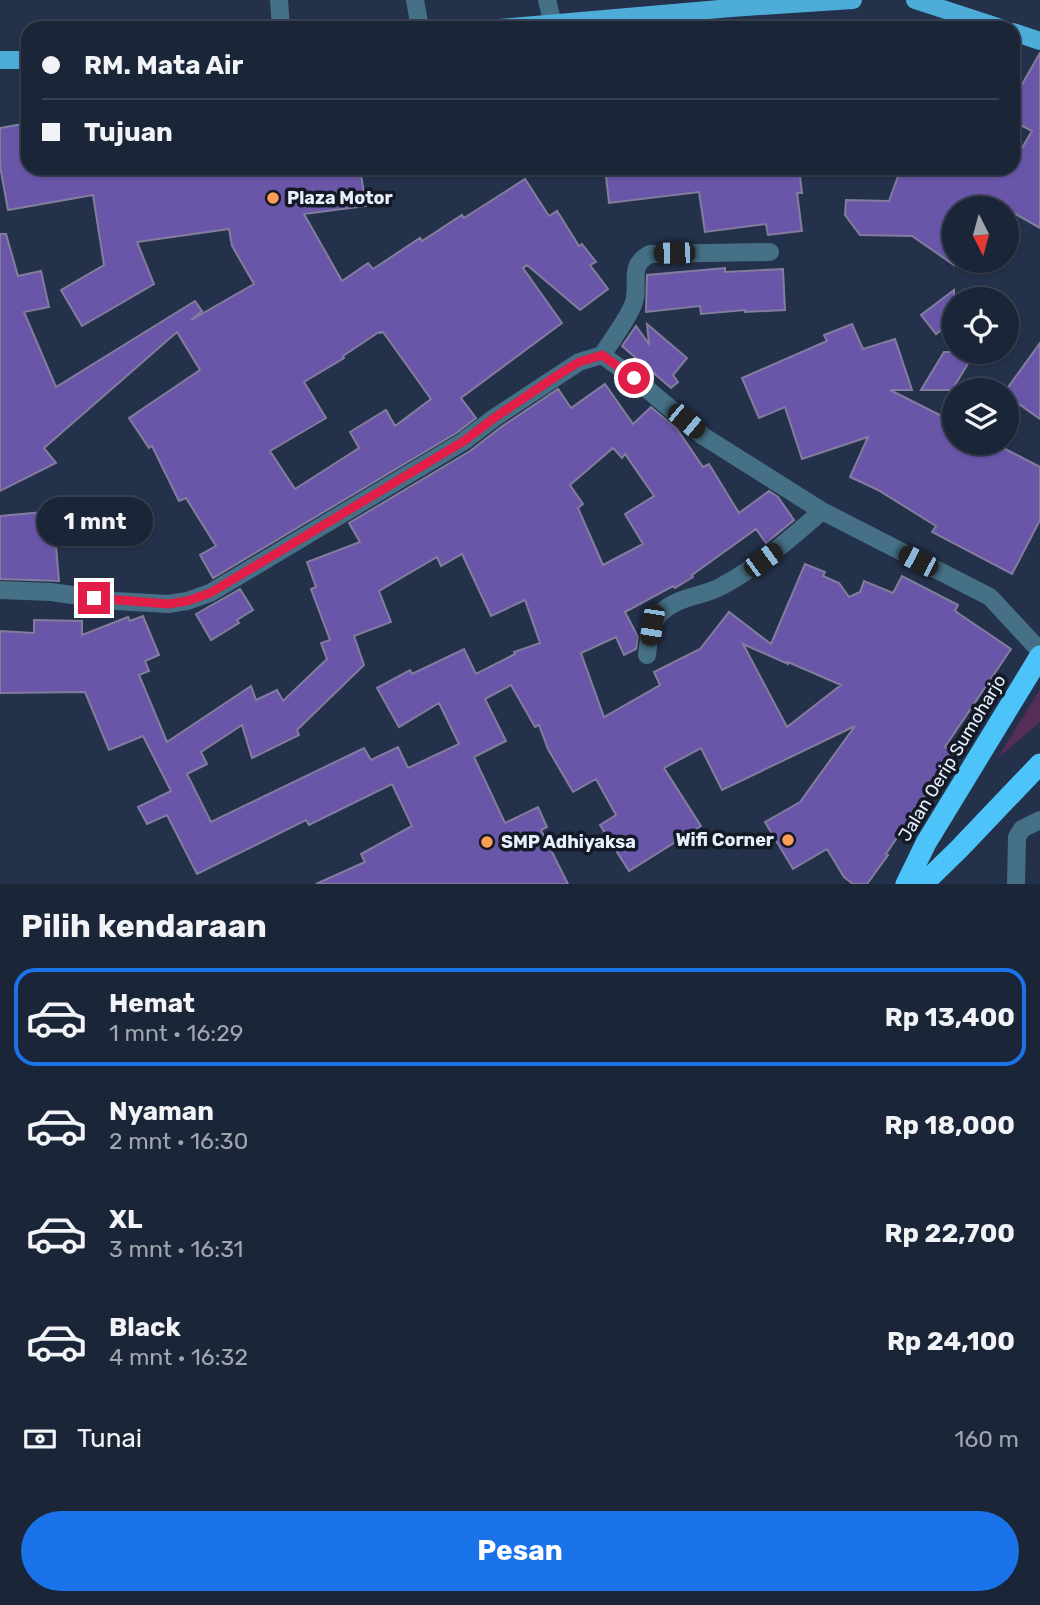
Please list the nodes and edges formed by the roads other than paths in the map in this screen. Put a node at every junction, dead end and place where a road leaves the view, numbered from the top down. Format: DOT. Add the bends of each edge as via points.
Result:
graph roads {
  1 [pos="279,0"];
  2 [pos="415,0"];
  3 [pos="547,0"];
  4 [pos="853,0"];
  5 [pos="915,0"];
  6 [pos="732,4"];
  7 [pos="280,21"];
  8 [pos="419,21"];
  9 [pos="552,21"];
  10 [pos="580,21"];
  11 [pos="980,21"];
  12 [pos="1020,34"];
  13 [pos="1040,41"];
  14 [pos="0,60"];
  15 [pos="21,60"];
  16 [pos="771,252"];
  17 [pos="602,355"];
  18 [pos="821,511"];
  19 [pos="0,590"];
  20 [pos="1040,654"];
  21 [pos="647,655"];
  22 [pos="1040,764"];
  23 [pos="1040,820"];
  24 [pos="906,884"];
  25 [pos="923,884"];
  26 [pos="1016,884"];
  1 -- 7 [label="street"];
  2 -- 8 [label="street"];
  3 -- 9 [label="street"];
  4 -- 6 [label="main road"];
  5 -- 11 [label="main road"];
  6 -- 10 [label="main road"];
  12 -- 13 [label="main road"];
  14 -- 15 [label="main road"];
  16 -- 17 [label="street" via="650,254 642,258 636,266 634,303"];
  17 -- 18 [label="street" via="703,436"];
  17 -- 19 [label="street" via="579,362 464,441 210,593 168,604"];
  18 -- 20 [label="street" via="990,597"];
  18 -- 21 [label="street" via="743,574 661,612 652,625"];
  20 -- 24 [label="highway, Jalan Oerip Sumoharjo"];
  22 -- 25 [label="highway"];
  23 -- 26 [label="street" via="1017,837"];
}
